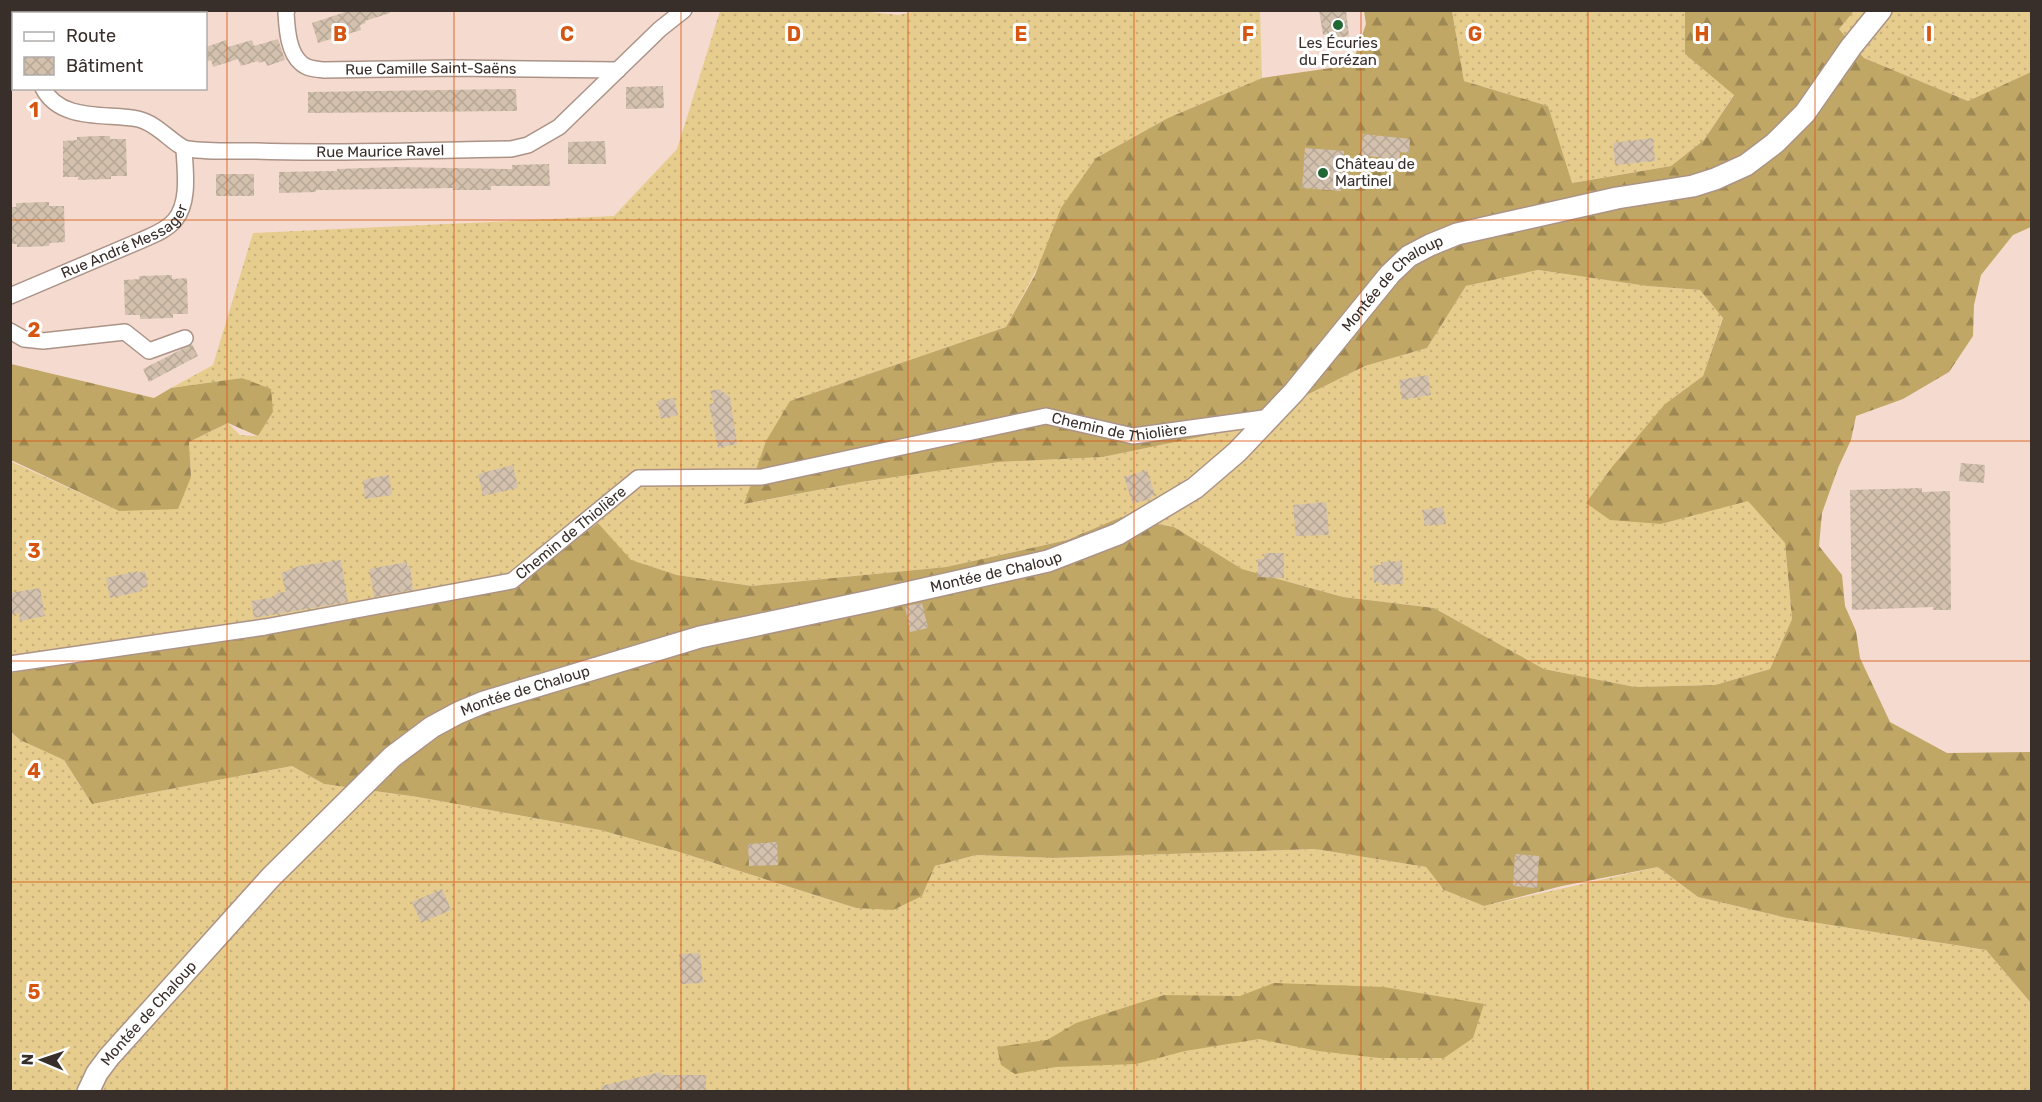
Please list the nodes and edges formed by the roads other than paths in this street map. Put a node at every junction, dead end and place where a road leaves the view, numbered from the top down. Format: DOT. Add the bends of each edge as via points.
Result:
graph roads {
  1 [pos="287,10"];
  2 [pos="684,10"];
  3 [pos="1881,10"];
  4 [pos="664,16"];
  5 [pos="618,70"];
  6 [pos="44,90"];
  7 [pos="184,149"];
  8 [pos="10,296"];
  9 [pos="10,331"];
  10 [pos="185,338"];
  11 [pos="1270,417"];
  12 [pos="10,664"];
  13 [pos="88,1092"];
  1 -- 5 [label="street, Rue Camille Saint-Saëns" via="292,49 308,68"];
  2 -- 4 [label="street, Rue Maurice Ravel"];
  3 -- 11 [label="main road, Montée de Chaloup" via="1805,113 1746,165 1693,186 1617,198 1457,234 1409,256"];
  4 -- 5 [label="street, Rue Maurice Ravel"];
  5 -- 7 [label="street, Rue Maurice Ravel" via="559,127 528,145 511,149 305,153"];
  6 -- 7 [label="street" via="51,101 63,108 153,124"];
  7 -- 8 [label="street, Rue André Messager" via="184,194 175,220 142,240"];
  9 -- 10 [label="street" via="24,339 43,341 125,332 149,351"];
  11 -- 12 [label="street, Chemin de Thiolière" via="1132,436 1046,416 762,477 638,478 512,581 265,627"];
  11 -- 13 [label="main road, Montée de Chaloup" via="1195,488 1118,534 1085,548 1048,561 700,637 484,702 432,727 392,757 271,877 109,1057"];
}
